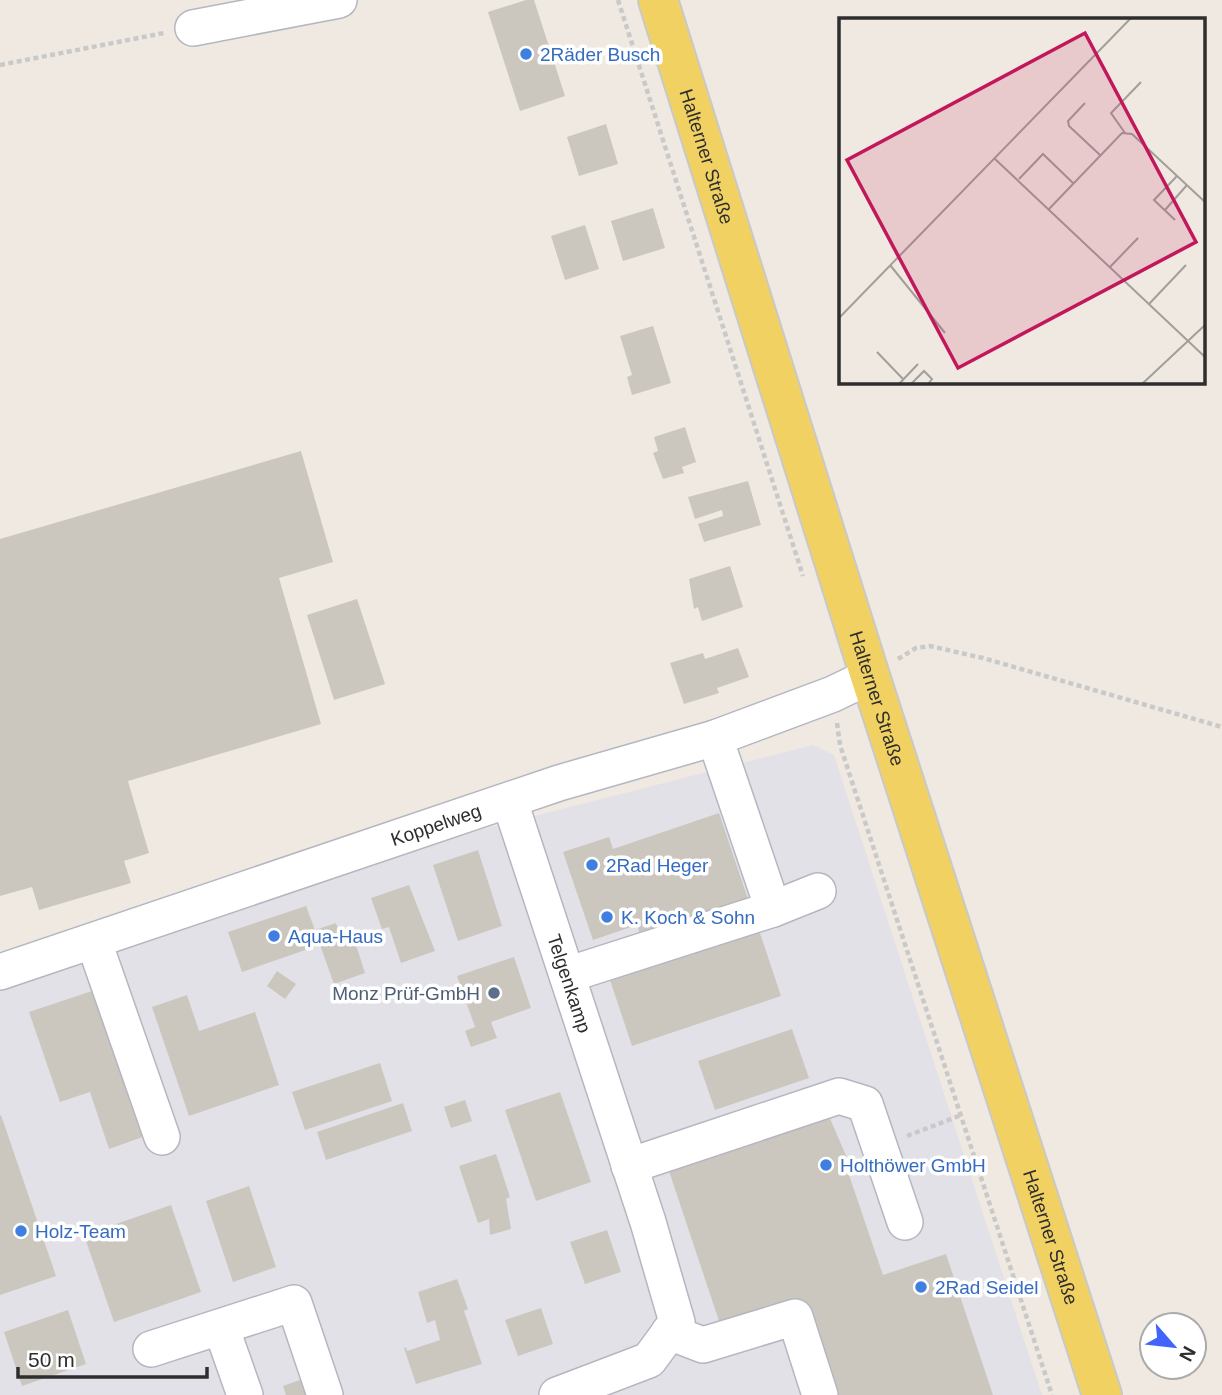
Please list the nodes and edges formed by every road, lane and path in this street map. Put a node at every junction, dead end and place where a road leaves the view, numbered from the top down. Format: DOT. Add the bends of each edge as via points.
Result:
graph roads {
  1 [pos="339,0"];
  2 [pos="658,0"];
  3 [pos="193,27"];
  4 [pos="0,65"];
  5 [pos="870,676"];
  6 [pos="1222,727"];
  7 [pos="715,738"];
  8 [pos="510,802"];
  9 [pos="818,891"];
  10 [pos="773,909"];
  11 [pos="94,942"];
  12 [pos="0,972"];
  13 [pos="566,975"];
  14 [pos="959,1116"];
  15 [pos="162,1138"];
  16 [pos="880,1146"];
  17 [pos="629,1166"];
  18 [pos="905,1222"];
  19 [pos="220,1326"];
  20 [pos="670,1332"];
  21 [pos="150,1349"];
  22 [pos="245,1395"];
  23 [pos="325,1395"];
  24 [pos="557,1395"];
  25 [pos="820,1395"];
  26 [pos="1102,1395"];
  1 -- 3 [label="street"];
  2 -- 5 [label="main road, Halterner Straße"];
  3 -- 4 [label="path"];
  5 -- 6 [label="path" via="916,648 930,646"];
  5 -- 7 [label="street, Koppelweg"];
  5 -- 26 [label="main road, Halterner Straße"];
  7 -- 8 [label="street, Koppelweg" via="559,783"];
  7 -- 10 [label="street"];
  8 -- 11 [label="street, Koppelweg"];
  8 -- 13 [label="street, Telgenkamp"];
  9 -- 10 [label="street"];
  10 -- 13 [label="street"];
  11 -- 12 [label="street, Koppelweg"];
  11 -- 15 [label="street"];
  13 -- 17 [label="street, Telgenkamp"];
  14 -- 16 [label="path"];
  16 -- 17 [label="street" via="865,1104 839,1096"];
  16 -- 18 [label="street"];
  17 -- 20 [label="street, Telgenkamp" via="677,1322"];
  19 -- 21 [label="street"];
  19 -- 22 [label="street"];
  19 -- 23 [label="street" via="294,1303"];
  20 -- 24 [label="street" via="649,1360"];
  20 -- 25 [label="street" via="703,1345 795,1317"];
}
